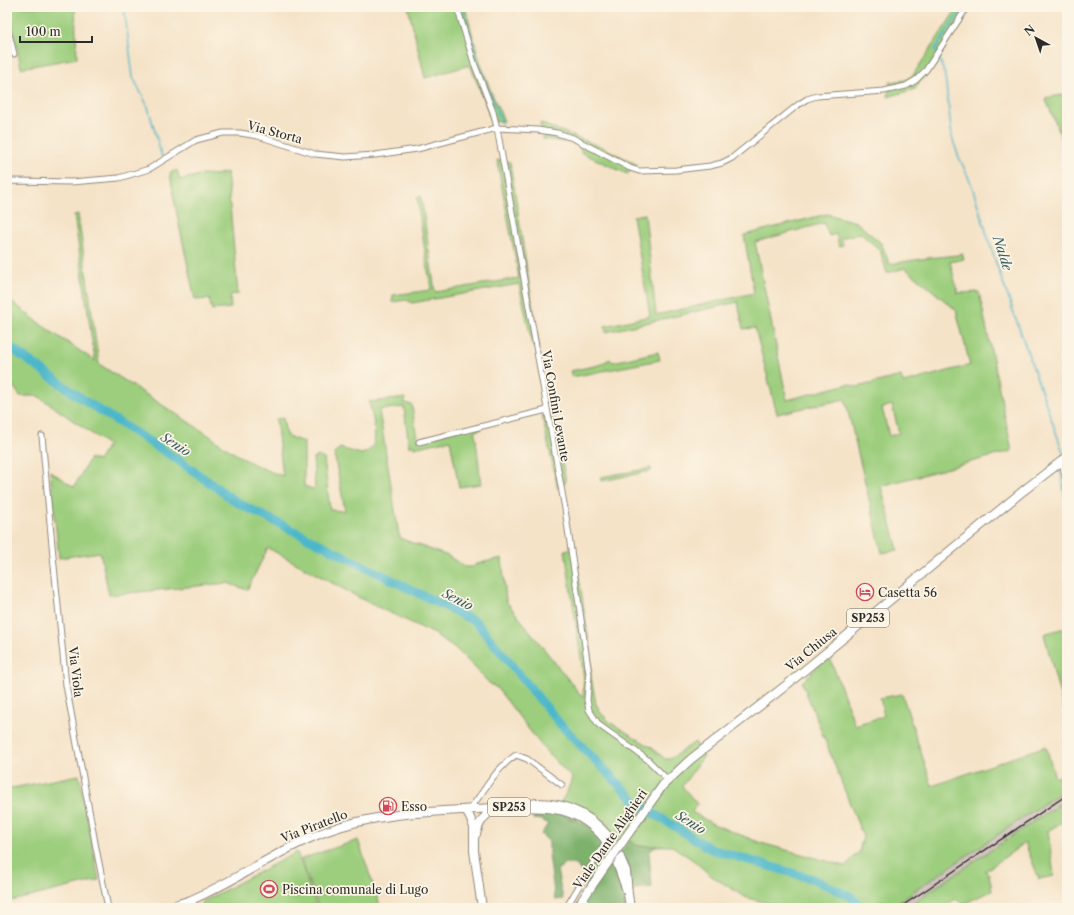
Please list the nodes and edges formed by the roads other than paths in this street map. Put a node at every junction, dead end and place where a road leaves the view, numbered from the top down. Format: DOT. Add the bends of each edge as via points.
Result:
graph roads {
  1 [pos="457,7"];
  2 [pos="967,7"];
  3 [pos="7,26"];
  4 [pos="14,54"];
  5 [pos="497,128"];
  6 [pos="7,182"];
  7 [pos="547,410"];
  8 [pos="42,436"];
  9 [pos="419,442"];
  10 [pos="1064,458"];
  11 [pos="1067,489"];
  12 [pos="666,782"];
  13 [pos="562,785"];
  14 [pos="494,809"];
  15 [pos="467,811"];
  16 [pos="474,840"];
  17 [pos="610,844"];
  18 [pos="618,857"];
  19 [pos="191,900"];
  20 [pos="108,908"];
  21 [pos="165,908"];
  22 [pos="196,908"];
  23 [pos="482,908"];
  24 [pos="566,908"];
  25 [pos="577,908"];
  26 [pos="630,908"];
  1 -- 5 [label="street, Via Confini Levante"];
  2 -- 5 [label="street, Via Storta" via="926,70 916,80 906,86 884,91 807,99 732,158 722,163 676,170 639,172 573,138 557,133"];
  3 -- 4 [label="street"];
  5 -- 6 [label="street, Via Storta" via="417,149 345,157 316,154 258,136 223,133 196,140 149,168 119,178 72,182"];
  5 -- 7 [label="street, Via Confini Levante"];
  7 -- 9 [label="street"];
  7 -- 12 [label="street, Via Confini Levante" via="565,509 589,674 589,710 599,724 648,760"];
  8 -- 20 [label="street, Via Viola" via="66,685"];
  10 -- 11 [label="street"];
  10 -- 12 [label="main road, Via Chiusa / SP253" via="784,687 691,759"];
  12 -- 25 [label="main road, Viale Dante Alighieri / SP253, bridge"];
  13 -- 15 [label="street" via="516,755 503,765"];
  14 -- 15 [label="main road, Via Piratello / SP253"];
  14 -- 16 [label="main road, SP253" via="479,824"];
  14 -- 17 [label="main road, Via Piratello / SP253" via="537,803 565,807 588,817 605,831"];
  15 -- 16 [label="main road, SP253" via="474,827"];
  15 -- 19 [label="main road, Via Piratello" via="392,816 361,821 327,831 281,852"];
  16 -- 23 [label="main road, SP253"];
  17 -- 24 [label="street"];
  18 -- 26 [label="main road"];
  19 -- 21 [label="main road, Via Piratello"];
  19 -- 22 [label="street"];
}
